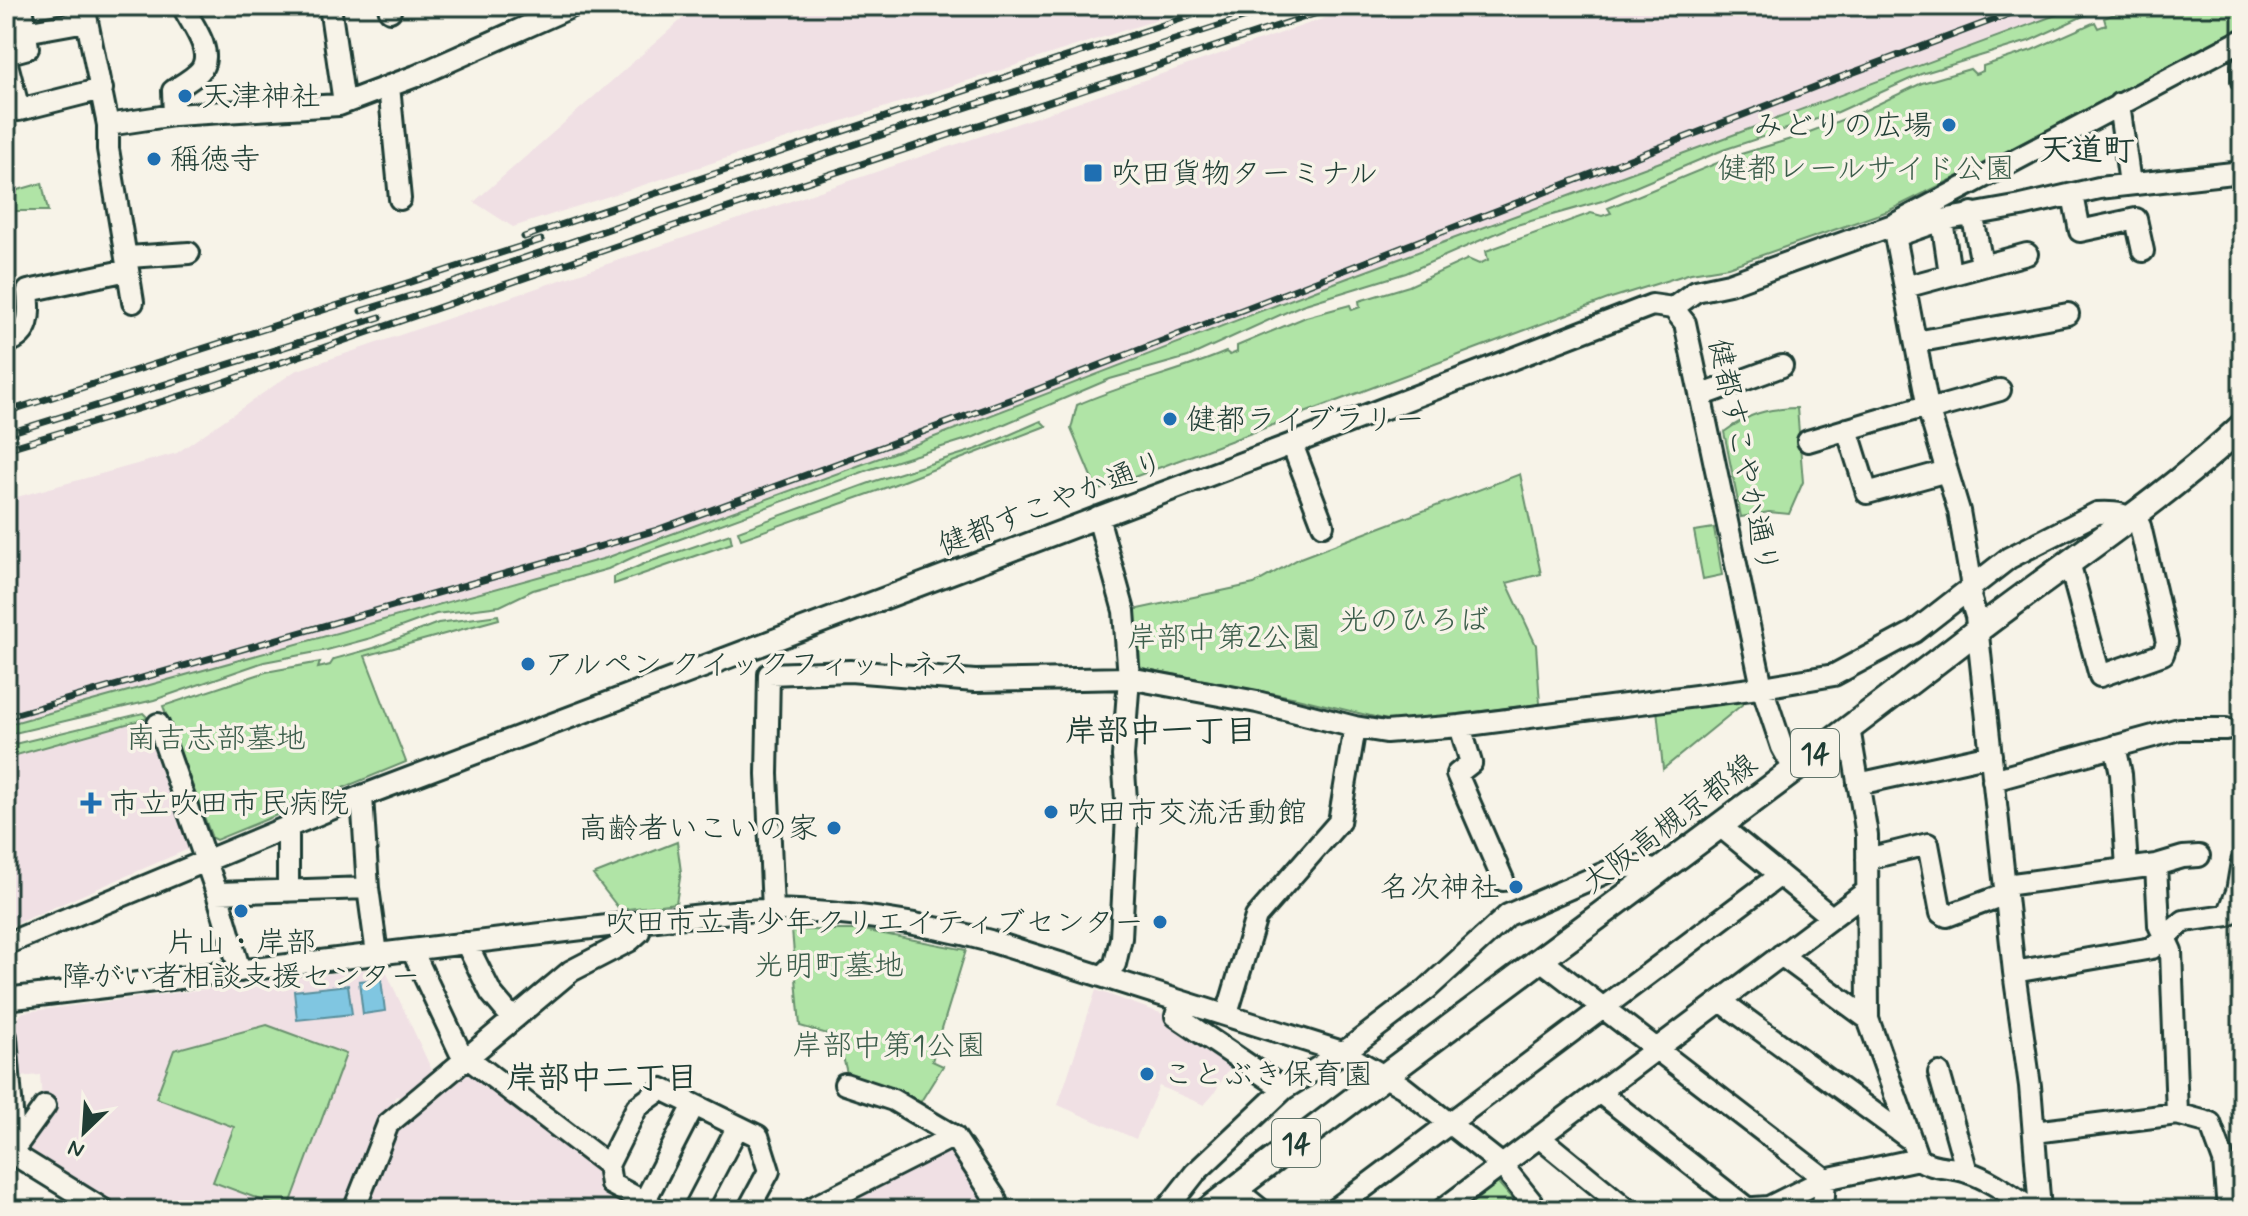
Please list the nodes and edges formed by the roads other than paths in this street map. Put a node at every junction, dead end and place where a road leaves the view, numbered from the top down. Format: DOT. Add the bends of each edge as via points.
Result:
graph roads {
  1 [pos="22,6"];
  2 [pos="183,6"];
  3 [pos="330,6"];
  4 [pos="573,6"];
  5 [pos="85,13"];
  6 [pos="25,32"];
  7 [pos="2242,40"];
  8 [pos="6,57"];
  9 [pos="2242,65"];
  10 [pos="2242,81"];
  11 [pos="389,86"];
  12 [pos="102,89"];
  13 [pos="344,103"];
  14 [pos="2119,104"];
  15 [pos="174,115"];
  16 [pos="108,125"];
  17 [pos="2242,172"];
  18 [pos="2130,184"];
  19 [pos="2073,195"];
  20 [pos="400,199"];
  21 [pos="1972,213"];
  22 [pos="1942,220"];
  23 [pos="1894,230"];
  24 [pos="2143,251"];
  25 [pos="189,253"];
  26 [pos="2027,254"];
  27 [pos="128,264"];
  28 [pos="1982,264"];
  29 [pos="1950,274"];
  30 [pos="1905,287"];
  31 [pos="133,302"];
  32 [pos="1673,308"];
  33 [pos="2068,314"];
  34 [pos="1916,342"];
  35 [pos="6,343"];
  36 [pos="1782,366"];
  37 [pos="2000,390"];
  38 [pos="1701,392"];
  39 [pos="1928,408"];
  40 [pos="1847,429"];
  41 [pos="2240,430"];
  42 [pos="1808,441"];
  43 [pos="1292,444"];
  44 [pos="1947,471"];
  45 [pos="2130,516"];
  46 [pos="1098,517"];
  47 [pos="1323,525"];
  48 [pos="2069,562"];
  49 [pos="1972,587"];
  50 [pos="1977,630"];
  51 [pos="1129,678"];
  52 [pos="1762,687"];
  53 [pos="158,724"];
  54 [pos="1460,726"];
  55 [pos="1355,727"];
  56 [pos="1849,728"];
  57 [pos="2226,729"];
  58 [pos="2115,746"];
  59 [pos="1991,755"];
  60 [pos="1794,769"];
  61 [pos="1993,780"];
  62 [pos="1858,784"];
  63 [pos="362,796"];
  64 [pos="1720,826"];
  65 [pos="288,827"];
  66 [pos="2199,856"];
  67 [pos="1867,859"];
  68 [pos="206,861"];
  69 [pos="2242,862"];
  70 [pos="2156,865"];
  71 [pos="2127,868"];
  72 [pos="1657,871"];
  73 [pos="1780,875"];
  74 [pos="1503,880"];
  75 [pos="368,888"];
  76 [pos="2006,890"];
  77 [pos="288,891"];
  78 [pos="1867,891"];
  79 [pos="217,893"];
  80 [pos="773,910"];
  81 [pos="1831,917"];
  82 [pos="2235,919"];
  83 [pos="625,924"];
  84 [pos="2167,937"];
  85 [pos="466,943"];
  86 [pos="6,944"];
  87 [pos="412,950"];
  88 [pos="377,954"];
  89 [pos="1781,955"];
  90 [pos="1541,960"];
  91 [pos="240,971"];
  92 [pos="2014,972"];
  93 [pos="1103,976"];
  94 [pos="6,999"];
  95 [pos="1180,1001"];
  96 [pos="1721,1001"];
  97 [pos="1604,1008"];
  98 [pos="1227,1014"];
  99 [pos="513,1019"];
  100 [pos="1868,1019"];
  101 [pos="6,1037"];
  102 [pos="1656,1048"];
  103 [pos="1342,1052"];
  104 [pos="470,1058"];
  105 [pos="1939,1073"];
  106 [pos="1384,1077"];
  107 [pos="845,1084"];
  108 [pos="1284,1089"];
  109 [pos="1599,1092"];
  110 [pos="694,1105"];
  111 [pos="45,1106"];
  112 [pos="2177,1114"];
  113 [pos="1449,1124"];
  114 [pos="738,1126"];
  115 [pos="2034,1132"];
  116 [pos="954,1136"];
  117 [pos="1539,1137"];
  118 [pos="1911,1140"];
  119 [pos="10,1154"];
  120 [pos="1918,1159"];
  121 [pos="608,1165"];
  122 [pos="1502,1165"];
  123 [pos="1967,1172"];
  124 [pos="1825,1179"];
  125 [pos="1235,1189"];
  126 [pos="652,1206"];
  127 [pos="94,1208"];
  128 [pos="1748,1209"];
  129 [pos="354,1210"];
  130 [pos="694,1210"];
  131 [pos="748,1210"];
  132 [pos="808,1210"];
  133 [pos="999,1210"];
  134 [pos="1166,1210"];
  135 [pos="1208,1210"];
  136 [pos="1261,1210"];
  137 [pos="1334,1210"];
  138 [pos="1442,1210"];
  139 [pos="1538,1210"];
  140 [pos="1628,1210"];
  141 [pos="1724,1210"];
  142 [pos="1823,1210"];
  143 [pos="2033,1210"];
  144 [pos="2040,1210"];
  145 [pos="2228,1210"];
  1 -- 6 [label="street"];
  2 -- 15 [label="street" via="205,59 202,69 173,91"];
  3 -- 13 [label="street"];
  4 -- 11 [label="street"];
  5 -- 6 [label="street"];
  5 -- 12 [label="street"];
  6 -- 8 [label="street" via="28,48"];
  7 -- 14 [label="street"];
  8 -- 12 [label="street" via="19,110"];
  9 -- 10 [label="street"];
  11 -- 13 [label="street"];
  11 -- 20 [label="street"];
  12 -- 16 [label="street"];
  13 -- 15 [label="street"];
  14 -- 18 [label="street"];
  14 -- 23 [label="street"];
  15 -- 16 [label="street"];
  16 -- 27 [label="street"];
  17 -- 18 [label="street"];
  18 -- 19 [label="street"];
  19 -- 21 [label="street"];
  19 -- 24 [label="street" via="2080,231 2136,219"];
  21 -- 22 [label="street"];
  21 -- 28 [label="street"];
  22 -- 23 [label="street"];
  22 -- 29 [label="street"];
  23 -- 30 [label="street"];
  23 -- 32 [label="street" via="1696,291"];
  25 -- 27 [label="street"];
  26 -- 28 [label="street"];
  27 -- 31 [label="street"];
  27 -- 35 [label="street" via="28,291 27,328"];
  28 -- 29 [label="street"];
  29 -- 30 [label="street"];
  30 -- 34 [label="street"];
  32 -- 38 [label="street, 健都すこやか通り" via="1685,323"];
  32 -- 43 [label="street, 健都すこやか通り" via="1652,305"];
  33 -- 34 [label="street"];
  34 -- 39 [label="street"];
  36 -- 38 [label="street"];
  37 -- 39 [label="street"];
  38 -- 52 [label="street, 健都すこやか通り"];
  39 -- 40 [label="street"];
  39 -- 44 [label="street"];
  40 -- 42 [label="street"];
  40 -- 44 [label="street" via="1867,493"];
  41 -- 45 [label="main road, 大阪高槻京都線 / 14"];
  43 -- 46 [label="street, 健都すこやか通り"];
  43 -- 47 [label="street" via="1309,508"];
  44 -- 49 [label="street"];
  45 -- 48 [label="main road, 大阪高槻京都線 / 14"];
  45 -- 48 [label="street" via="2140,526 2167,642 2163,654 2100,676"];
  45 -- 49 [label="street" via="2097,513 2009,558"];
  46 -- 51 [label="street" via="1124,611"];
  46 -- 63 [label="street, 健都すこやか通り"];
  48 -- 50 [label="main road, 大阪高槻京都線 / 14"];
  49 -- 50 [label="street"];
  49 -- 52 [label="street" via="1914,632 1834,675"];
  50 -- 56 [label="main road, 大阪高槻京都線 / 14"];
  50 -- 59 [label="street"];
  51 -- 55 [label="street"];
  51 -- 80 [label="street" via="975,681 850,671 769,674"];
  51 -- 93 [label="street" via="1121,938 1115,964"];
  52 -- 54 [label="street"];
  52 -- 60 [label="street, 健都すこやか通り"];
  53 -- 68 [label="street"];
  54 -- 55 [label="street" via="1386,732"];
  54 -- 74 [label="street" via="1471,763 1457,774"];
  55 -- 98 [label="street" via="1339,822 1256,917"];
  56 -- 60 [label="main road, 大阪高槻京都線 / 14"];
  56 -- 62 [label="street"];
  57 -- 58 [label="street" via="2179,729"];
  58 -- 61 [label="street"];
  58 -- 71 [label="street"];
  59 -- 61 [label="street"];
  59 -- 62 [label="street"];
  60 -- 64 [label="main road, 大阪高槻京都線 / 14"];
  61 -- 76 [label="street"];
  62 -- 67 [label="street"];
  63 -- 65 [label="street, 健都すこやか通り"];
  63 -- 75 [label="street"];
  64 -- 72 [label="main road, 大阪高槻京都線 / 14"];
  64 -- 73 [label="street"];
  65 -- 68 [label="street, 健都すこやか通り"];
  65 -- 77 [label="street"];
  66 -- 70 [label="street"];
  67 -- 76 [label="street" via="1928,844 1941,913 1947,916"];
  67 -- 78 [label="street"];
  68 -- 79 [label="street"];
  68 -- 86 [label="street, 健都すこやか通り"];
  69 -- 82 [label="street"];
  70 -- 71 [label="street"];
  70 -- 84 [label="street" via="2159,925"];
  71 -- 76 [label="street"];
  72 -- 90 [label="main road, 大阪高槻京都線 / 14"];
  72 -- 103 [label="street" via="1616,868 1508,915 1427,989"];
  73 -- 81 [label="street"];
  73 -- 97 [label="street"];
  75 -- 77 [label="street"];
  75 -- 88 [label="street"];
  76 -- 92 [label="street"];
  77 -- 79 [label="street"];
  78 -- 81 [label="street"];
  78 -- 100 [label="street"];
  79 -- 91 [label="street"];
  80 -- 83 [label="street"];
  80 -- 93 [label="street" via="866,916 956,932"];
  81 -- 89 [label="street"];
  82 -- 84 [label="street" via="2184,921"];
  83 -- 85 [label="street"];
  83 -- 99 [label="street" via="639,932 571,971"];
  84 -- 92 [label="street" via="2152,948"];
  84 -- 112 [label="street"];
  85 -- 87 [label="street"];
  85 -- 99 [label="street" via="491,993"];
  87 -- 88 [label="street"];
  87 -- 104 [label="street" via="460,1052"];
  88 -- 91 [label="street"];
  89 -- 96 [label="street"];
  89 -- 100 [label="street"];
  90 -- 97 [label="street"];
  90 -- 106 [label="main road, 大阪高槻京都線 / 14"];
  91 -- 94 [label="street"];
  92 -- 115 [label="street"];
  93 -- 95 [label="street"];
  95 -- 98 [label="street"];
  95 -- 108 [label="street" via="1176,1016"];
  96 -- 102 [label="street"];
  96 -- 118 [label="street"];
  97 -- 102 [label="street"];
  97 -- 113 [label="street"];
  98 -- 103 [label="street"];
  99 -- 104 [label="street"];
  100 -- 118 [label="street"];
  101 -- 119 [label="street"];
  102 -- 109 [label="street"];
  102 -- 124 [label="street"];
  103 -- 106 [label="street"];
  103 -- 108 [label="street"];
  104 -- 121 [label="street"];
  104 -- 129 [label="street" via="388,1124"];
  105 -- 123 [label="street"];
  106 -- 113 [label="street"];
  106 -- 125 [label="main road, 大阪高槻京都線 / 14"];
  107 -- 116 [label="street" via="893,1100"];
  108 -- 134 [label="street" via="1195,1173"];
  109 -- 117 [label="street"];
  109 -- 128 [label="street"];
  110 -- 114 [label="street"];
  110 -- 121 [label="street" via="662,1089 637,1107"];
  110 -- 126 [label="street"];
  111 -- 119 [label="street"];
  112 -- 115 [label="street"];
  112 -- 145 [label="street" via="2210,1123 2224,1161"];
  113 -- 122 [label="street"];
  113 -- 137 [label="street"];
  114 -- 130 [label="street"];
  114 -- 131 [label="street" via="758,1136 769,1171"];
  115 -- 144 [label="street"];
  116 -- 132 [label="street"];
  116 -- 133 [label="street"];
  117 -- 122 [label="street"];
  117 -- 140 [label="street"];
  118 -- 120 [label="street"];
  119 -- 127 [label="street"];
  120 -- 123 [label="street" via="1931,1167"];
  120 -- 124 [label="street"];
  121 -- 126 [label="street" via="611,1184"];
  122 -- 138 [label="street"];
  122 -- 139 [label="street"];
  123 -- 143 [label="street"];
  124 -- 128 [label="street" via="1769,1207"];
  124 -- 142 [label="street"];
  125 -- 135 [label="main road, 大阪高槻京都線 / 14"];
  125 -- 136 [label="street"];
  128 -- 141 [label="street"];
}
